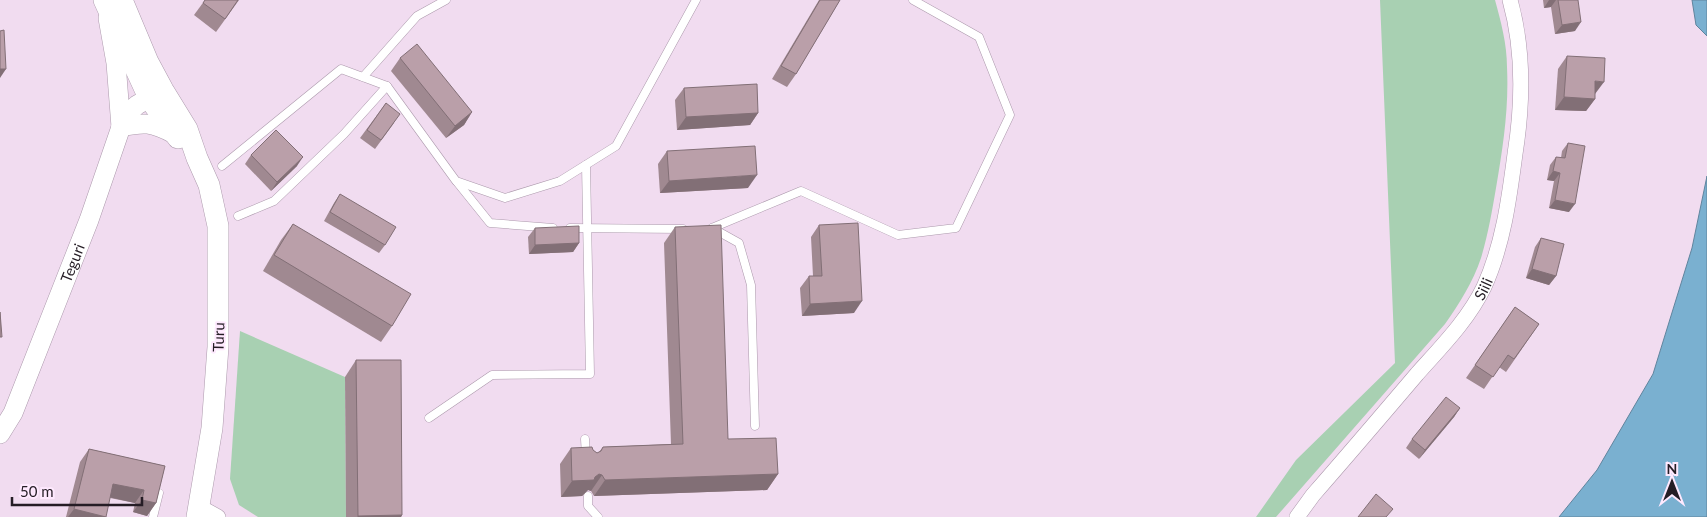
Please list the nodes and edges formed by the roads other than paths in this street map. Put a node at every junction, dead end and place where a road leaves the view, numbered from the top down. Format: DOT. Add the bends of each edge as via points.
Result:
graph roads {
  1 [pos="104,0"];
  2 [pos="122,0"];
  3 [pos="446,0"];
  4 [pos="696,0"];
  5 [pos="913,0"];
  6 [pos="1510,0"];
  7 [pos="363,77"];
  8 [pos="387,86"];
  9 [pos="156,94"];
  10 [pos="121,128"];
  11 [pos="174,134"];
  12 [pos="197,158"];
  13 [pos="586,165"];
  14 [pos="222,166"];
  15 [pos="456,181"];
  16 [pos="238,216"];
  17 [pos="588,228"];
  18 [pos="694,228"];
  19 [pos="703,228"];
  20 [pos="712,228"];
  21 [pos="428,418"];
  22 [pos="754,426"];
  23 [pos="0,434"];
  24 [pos="585,439"];
  25 [pos="586,463"];
  26 [pos="159,493"];
  27 [pos="588,496"];
  28 [pos="198,512"];
  29 [pos="153,517"];
  30 [pos="218,517"];
  31 [pos="598,517"];
  32 [pos="1298,517"];
  1 -- 9 [label="main road, Turu"];
  1 -- 10 [label="street" via="116,64"];
  2 -- 9 [label="main road, Turu"];
  3 -- 7 [label="lane" via="417,16"];
  4 -- 13 [label="lane" via="616,146"];
  5 -- 20 [label="lane" via="979,37 1010,115 956,228 898,235 801,191"];
  6 -- 32 [label="street, Siili" via="1521,70 1520,122 1507,215 1483,288 1459,326 1313,495"];
  7 -- 8 [label="lane"];
  7 -- 14 [label="lane" via="341,69"];
  8 -- 15 [label="lane"];
  8 -- 16 [label="lane" via="344,134 274,201"];
  9 -- 10 [label="street, Teguri" via="128,112"];
  9 -- 11 [label="main road, Turu"];
  9 -- 12 [label="main road, Turu" via="187,129"];
  10 -- 11 [label="street" via="147,123"];
  10 -- 23 [label="street, Teguri" via="17,404"];
  11 -- 12 [label="main road, Turu"];
  12 -- 28 [label="main road, Turu" via="209,185 218,226 219,268 213,419"];
  13 -- 15 [label="lane" via="560,181 505,198"];
  13 -- 17 [label="lane"];
  15 -- 17 [label="lane" via="490,224"];
  17 -- 18 [label="lane"];
  17 -- 21 [label="lane" via="590,374 492,375"];
  19 -- 20 [label="lane"];
  20 -- 22 [label="lane" via="739,242 751,286"];
  24 -- 25 [label="lane"];
  26 -- 29 [label="lane"];
  27 -- 31 [label="lane" via="588,506"];
  28 -- 30 [label="street"];
}
